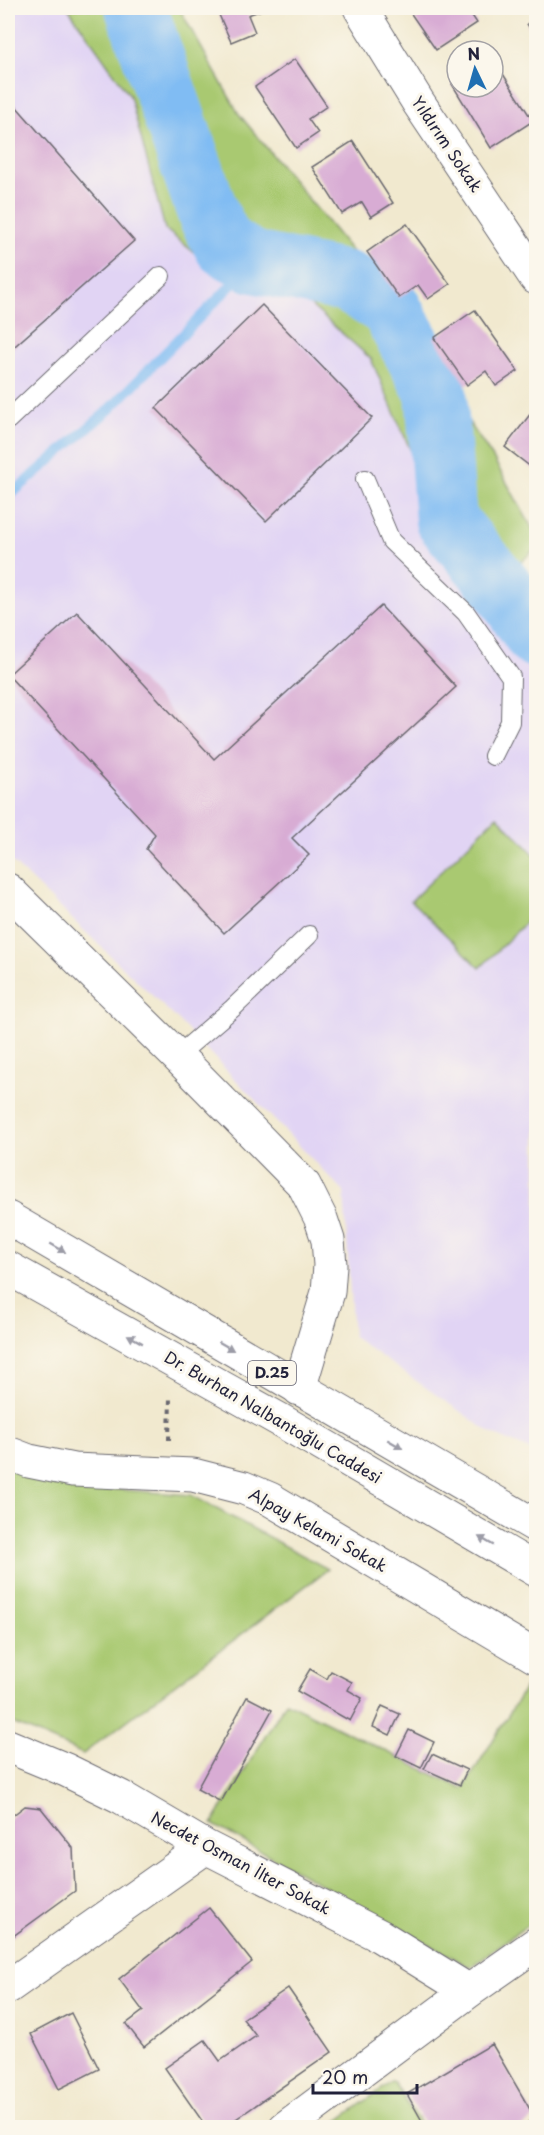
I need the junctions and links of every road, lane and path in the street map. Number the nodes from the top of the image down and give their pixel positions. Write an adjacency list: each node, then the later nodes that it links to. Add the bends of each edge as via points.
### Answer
1 (360, 8): 3 (street, Yıldırım Sokak, via 418,102)
2 (161, 276): 4 (lane)
3 (537, 278)
4 (8, 420)
5 (365, 479): 6 (lane, via 391,541 466,613 511,677 510,722)
6 (493, 756)
7 (8, 890): 9 (street)
8 (309, 935): 9 (lane)
9 (177, 1056): 13 (street, via 303,1185 321,1219 328,1240 328,1292)
10 (8, 1218): 13 (street, D.25, one-way to 13)
11 (10, 1276): 12 (street, Dr. Burhan Nalbantoğlu Caddesi / D.25, one-way to 11)
12 (183, 1366): 15 (path, via 169,1401); 17 (street, Dr. Burhan Nalbantoğlu Caddesi / D.25, one-way to 12)
13 (299, 1389): 16 (street, D.25, one-way to 16)
14 (8, 1453): 15 (street, Alpay Kelami Sokak, via 73,1470)
15 (170, 1474): 18 (street, Alpay Kelami Sokak, via 216,1480 270,1499)
16 (537, 1526)
17 (537, 1570)
18 (537, 1657)
19 (8, 1746): 20 (street, Necdet Osman İlter Sokak, via 121,1797)
20 (206, 1847): 22 (street); 23 (street, Necdet Osman İlter Sokak, via 380,1935)
21 (537, 1944): 23 (street)
22 (8, 1987)
23 (469, 1991): 24 (street)
24 (285, 2127)

